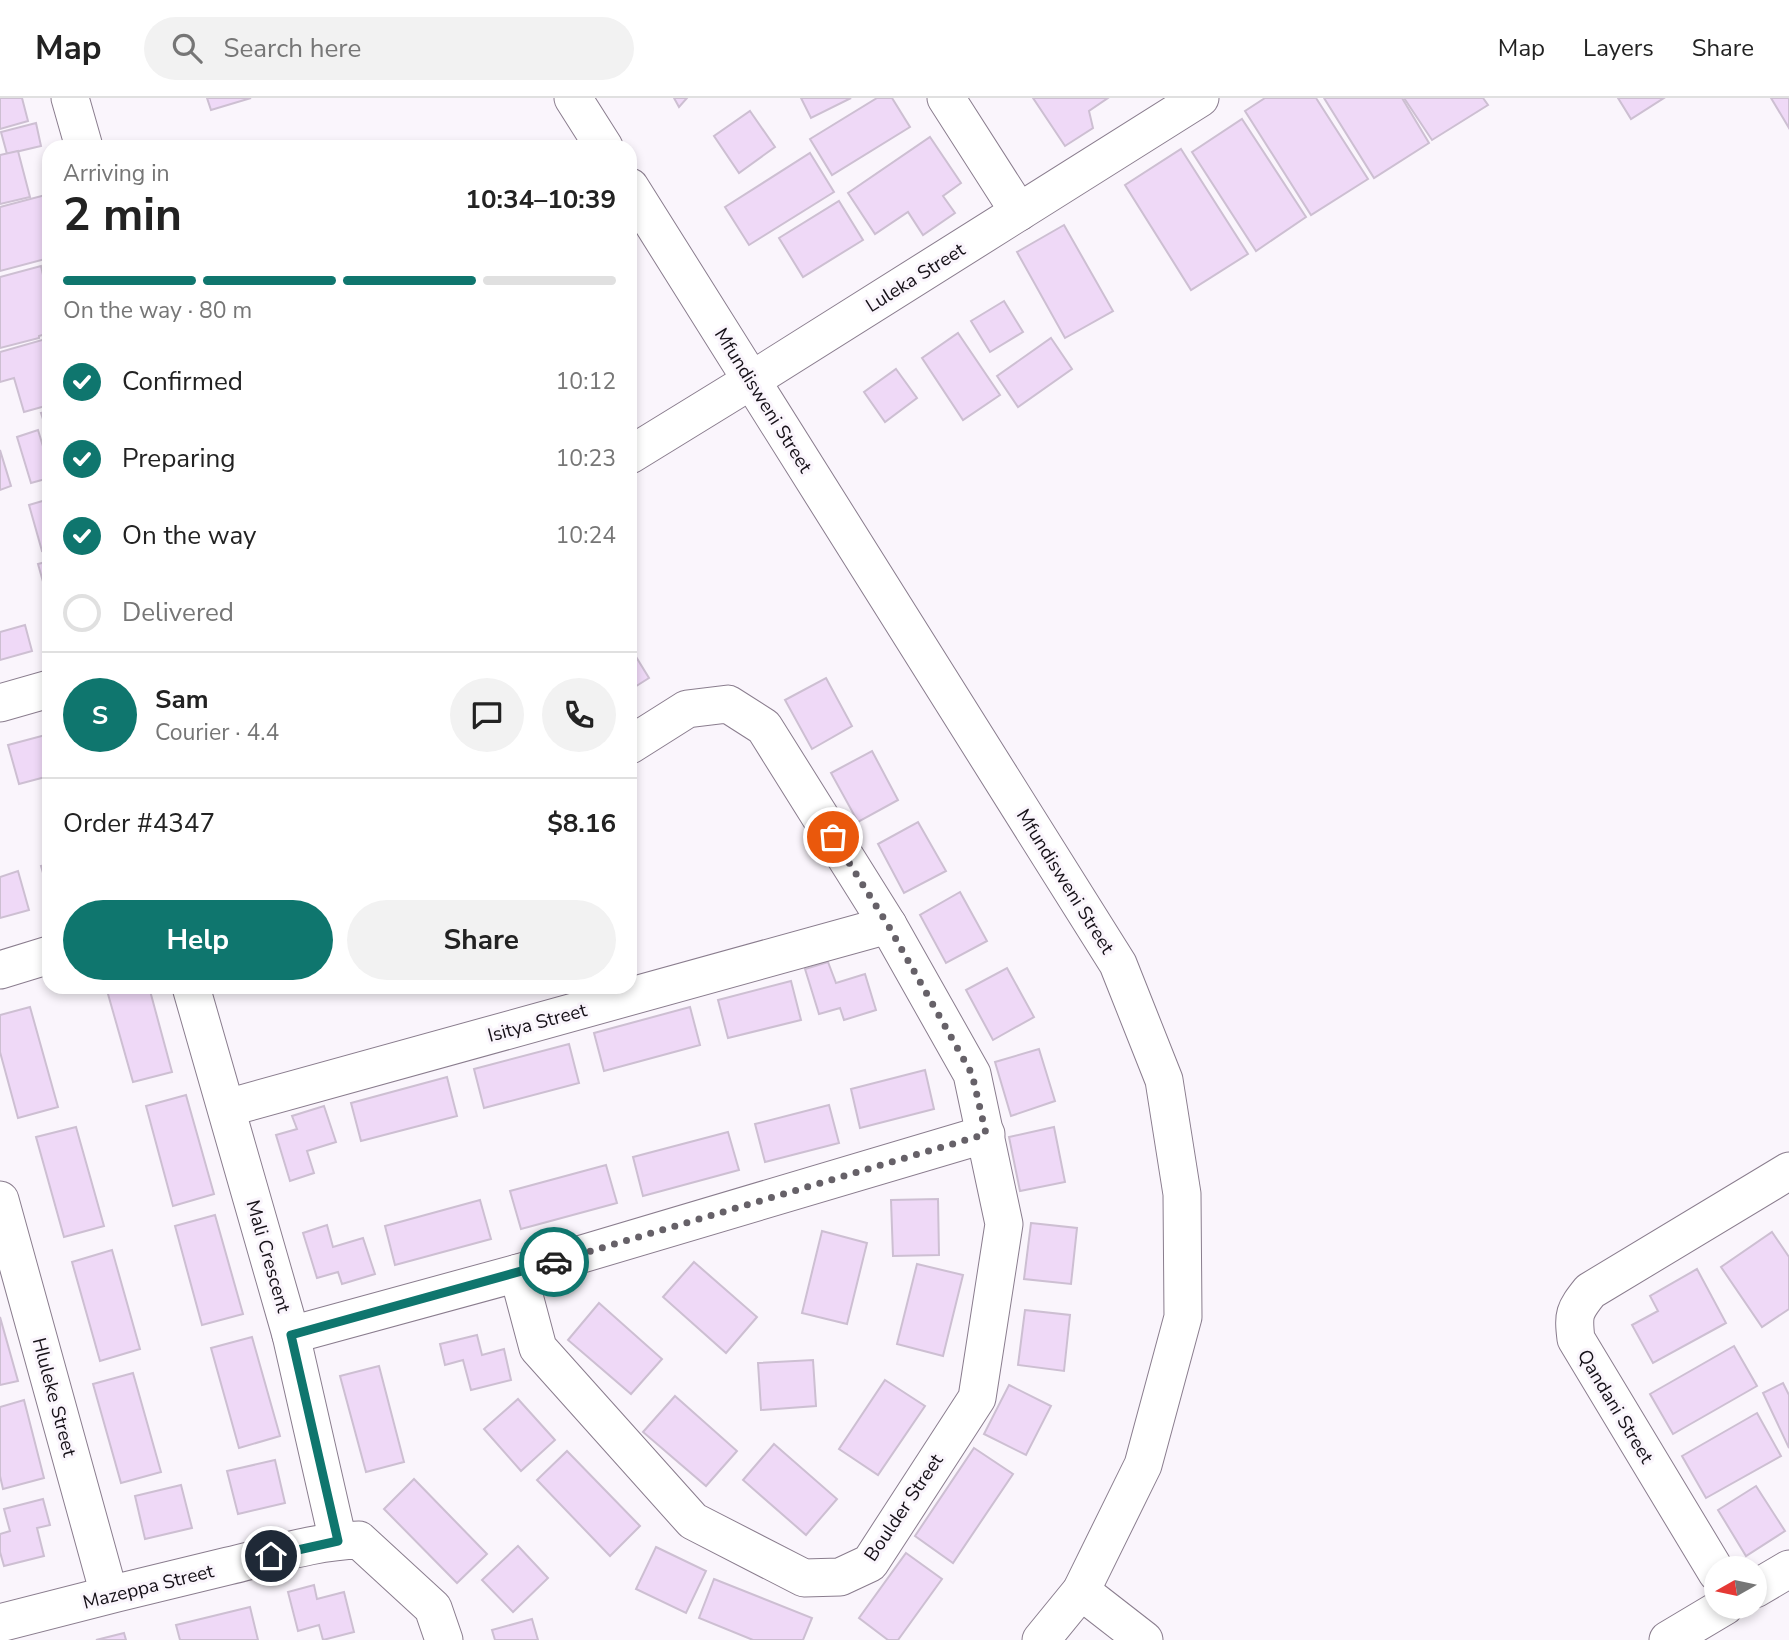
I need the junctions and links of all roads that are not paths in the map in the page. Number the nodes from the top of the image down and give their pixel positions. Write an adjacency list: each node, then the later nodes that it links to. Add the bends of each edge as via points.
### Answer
1 (70, 98): 5 (street)
2 (573, 98): 6 (street)
3 (946, 98): 8 (street)
4 (1200, 98): 8 (street, Luleka Street)
5 (82, 140)
6 (600, 140)
7 (637, 198): 9 (street, Mfundisweni Street)
8 (1019, 212): 9 (street, Luleka Street)
9 (752, 380): 10 (street, Luleka Street); 28 (street, Mfundisweni Street, via 1118,964 1164,1080 1182,1194 1183,1317 1143,1465)
10 (637, 451)
11 (42, 691): 12 (street)
12 (0, 703)
13 (637, 741): 14 (street, Boulder Street, via 687,709 728,704 764,727)
14 (888, 925): 18 (street, Isitya Street); 19 (street, Boulder Street, via 972,1074)
15 (42, 957): 16 (street)
16 (0, 970)
17 (193, 994): 18 (street, Mali Crescent)
18 (227, 1108): 23 (street, Mali Crescent)
19 (986, 1134): 22 (street); 22 (street, Boulder Street, via 1004,1224 976,1398 870,1563 840,1577 804,1578 693,1521 538,1348)
20 (1789, 1171): 25 (street, Qandani Street, via 1590,1291 1573,1318 1576,1339)
21 (0, 1200): 29 (street, Hluleke Street)
22 (518, 1273): 23 (street)
23 (291, 1335): 24 (street, Mali Crescent)
24 (338, 1541): 29 (street, Mazeppa Street); 32 (street, via 359,1540 433,1608)
25 (1707, 1556)
26 (1789, 1569): 27 (street)
27 (1768, 1581)
28 (1081, 1591): 33 (street, Mfundisweni Street); 34 (street)
29 (109, 1594): 31 (street, Mazeppa Street)
30 (1704, 1619): 35 (street)
31 (0, 1623)
32 (444, 1640)
33 (1041, 1640)
34 (1144, 1640)
35 (1668, 1640)

